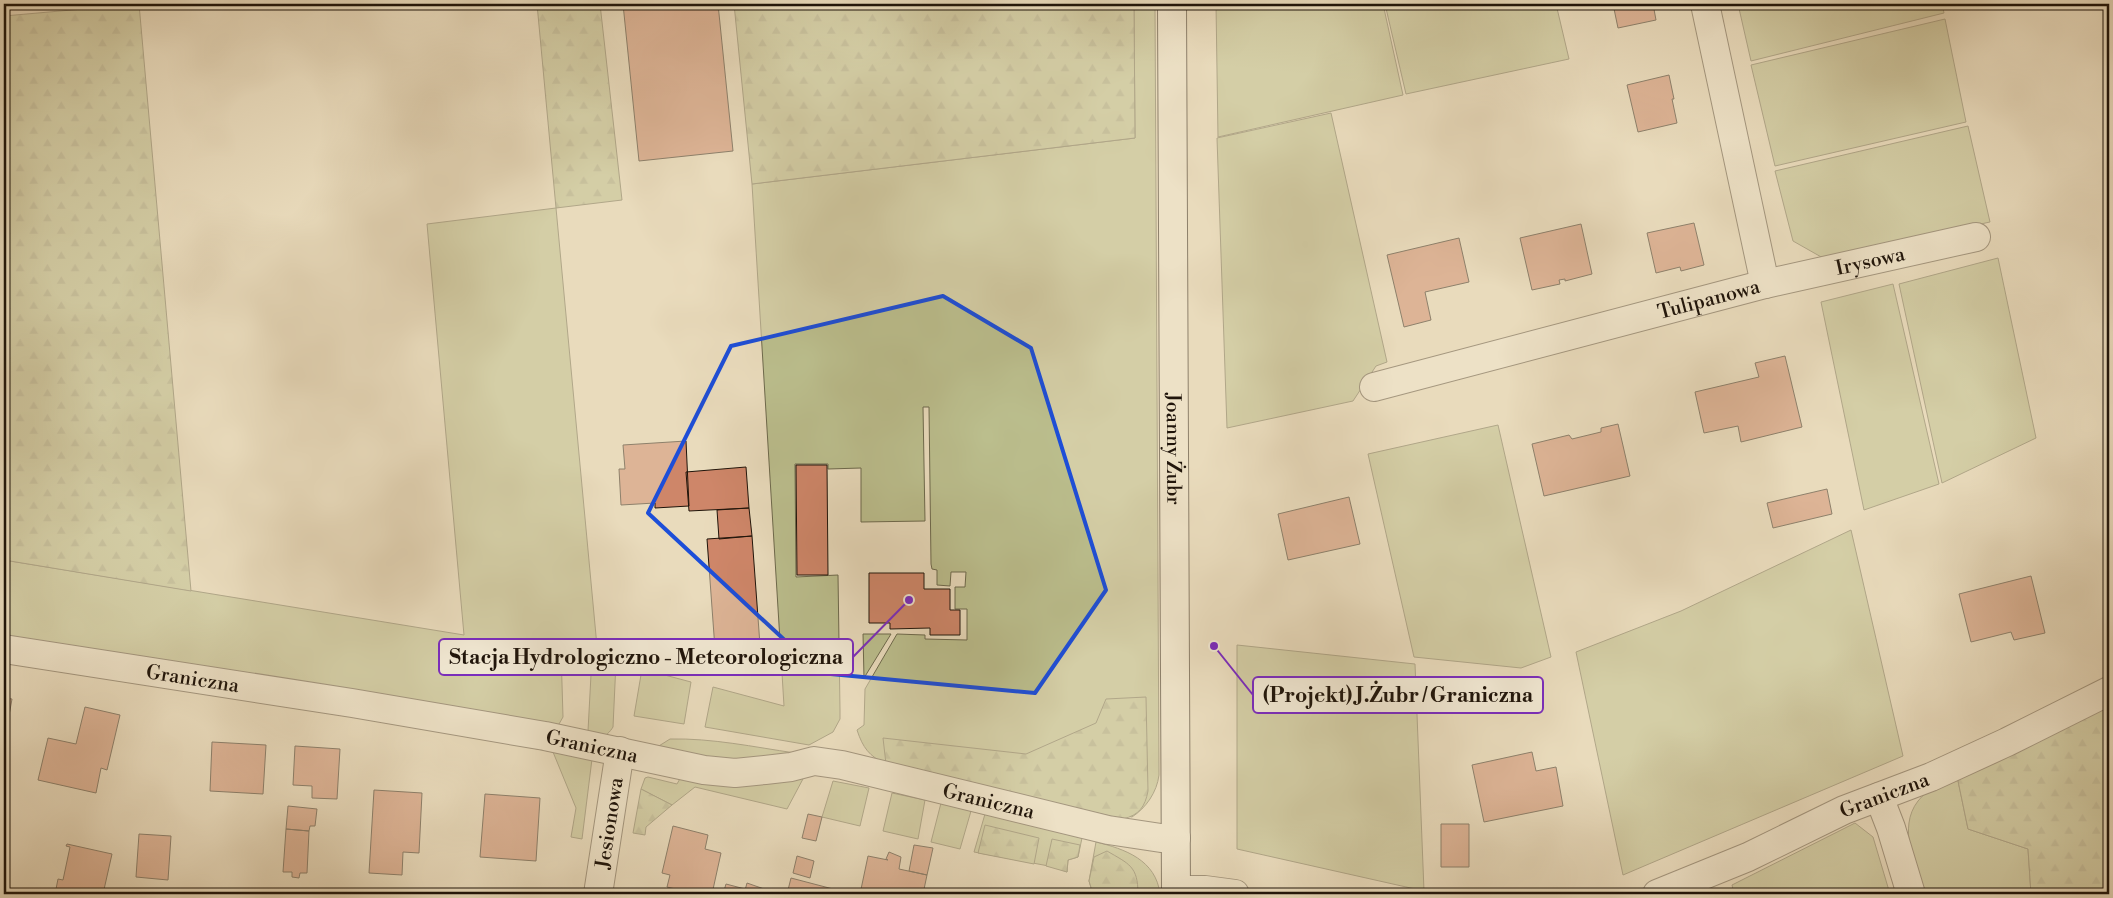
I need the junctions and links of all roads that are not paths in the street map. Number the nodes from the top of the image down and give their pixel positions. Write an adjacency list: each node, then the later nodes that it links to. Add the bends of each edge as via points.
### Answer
1 (1172, 4): 10 (street, Joanny Żubr)
2 (1705, 4): 4 (street, Tulipanowa)
3 (1976, 237): 4 (street, Irysowa)
4 (1765, 284): 5 (street, Tulipanowa)
5 (1374, 387)
6 (4, 649): 8 (street, Graniczna, via 343,701)
7 (2109, 692): 9 (street, Graniczna, via 1973,758)
8 (620, 751): 10 (street, Graniczna, via 704,770 735,773 814,761 1108,830); 12 (street, Jesionowa)
9 (1879, 797): 14 (street, Graniczna, via 1844,810 1748,857); 15 (street)
10 (1176, 838): 11 (street, Joanny Żubr)
11 (1176, 892): 13 (street, via 1205,890)
12 (598, 894)
13 (1235, 894)
14 (1657, 894)
15 (1911, 894)

